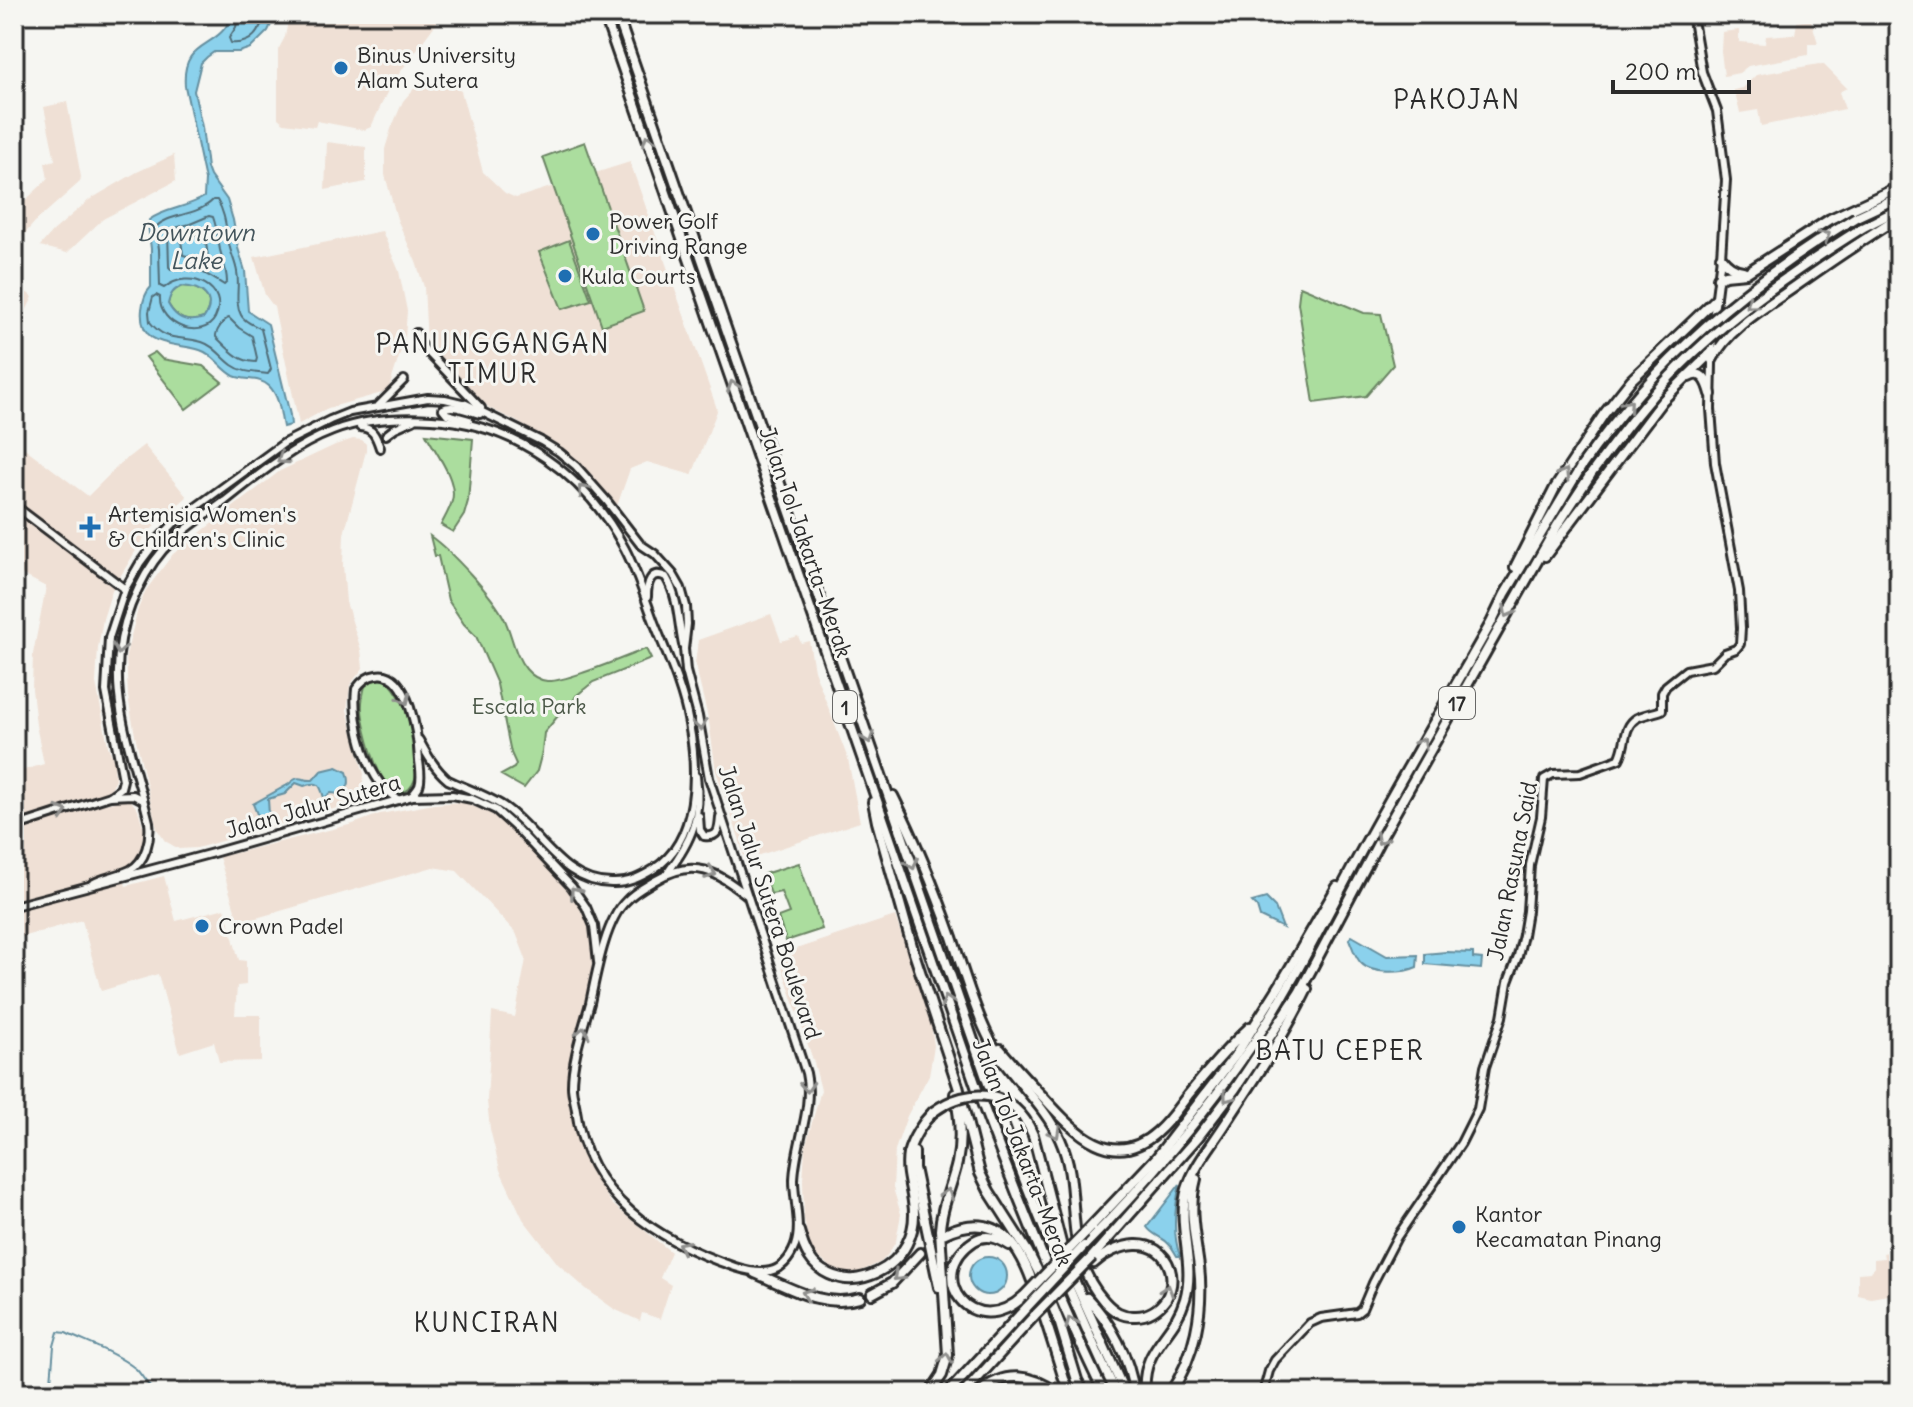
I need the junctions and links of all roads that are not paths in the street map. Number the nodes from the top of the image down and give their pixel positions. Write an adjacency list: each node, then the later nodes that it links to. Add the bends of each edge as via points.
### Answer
1 (604, 14): 37 (highway, Jalan Tol Jakarta–Merak / 1, one-way to 1)
2 (617, 14): 36 (highway, Jalan Tol Jakarta–Merak / 1, one-way to 36)
3 (1692, 14): 8 (main road, Jalan Rasuna Said, via 1726,171)
4 (1899, 187): 9 (highway, via 1830,219)
5 (1899, 197): 31 (highway, 17, one-way to 5, bridge, via 1581,467 1655,376 1713,319 1785,262)
6 (1899, 209): 29 (highway, 17, one-way to 29, bridge, via 1754,301 1662,386 1591,474)
7 (1899, 217): 16 (highway, via 1762,309)
8 (1721, 257): 9 (highway, via 1733,269); 10 (main road, Jalan Rasuna Said)
9 (1752, 270): 10 (highway)
10 (1718, 278): 11 (main road, Jalan Rasuna Said)
11 (1715, 300): 12 (highway); 13 (main road, Jalan Rasuna Said)
12 (1696, 317): 13 (highway, via 1706,313); 31 (highway, one-way to 12, via 1520,554 1580,448 1631,380)
13 (1713, 320): 15 (main road, Jalan Rasuna Said)
14 (416, 333): 22 (main road, via 419,343)
15 (1713, 337): 16 (highway); 17 (main road, Jalan Rasuna Said)
16 (1727, 340): 17 (highway)
17 (1713, 356): 19 (highway); 20 (main road, Jalan Rasuna Said)
18 (404, 380): 21 (main road)
19 (1683, 380): 20 (highway, via 1700,375); 29 (highway)
20 (1711, 394): 80 (main road, Jalan Rasuna Said, via 1715,463 1739,591 1740,644 1715,664 1686,670 1670,681 1662,690 1662,710 1629,726 1619,759 1544,779 1523,935 1477,1113 1397,1237 1362,1309 1310,1323 1275,1360)
21 (378, 406): 22 (main road, Jalan Jalur Sutera Boulevard, via 445,399); 30 (main road, Jalan Jalur Sutera Boulevard, via 350,412 284,443 174,523)
22 (492, 417): 25 (main road, via 443,409); 33 (main road, Jalan Jalur Sutera Boulevard, via 576,466 640,544 673,574 686,606)
23 (416, 418): 24 (main road, Jalan Jalur Sutera Boulevard); 25 (main road, Jalan Jalur Sutera Boulevard); 26 (main road)
24 (352, 426): 27 (main road, via 375,433); 41 (main road, Jalan Jalur Sutera Boulevard, one-way to 41, via 288,454 181,534 149,568 127,615 117,664 121,717)
25 (487, 428): 32 (main road, Jalan Jalur Sutera Boulevard, one-way to 25, via 619,538 580,487 552,461)
26 (386, 435)
27 (380, 448)
28 (14, 505): 30 (main road)
29 (1523, 586): 50 (highway, 17, one-way to 50)
30 (125, 589): 39 (main road, Jalan Jalur Sutera Boulevard, via 106,665 107,700 123,780)
31 (1505, 594): 45 (highway, 17, one-way to 31)
32 (647, 603): 33 (main road, via 650,578 661,574 675,594); 35 (main road, Jalan Jalur Sutera Boulevard, via 686,709)
33 (684, 649): 43 (main road, Jalan Jalur Sutera Boulevard, one-way to 43)
34 (419, 740): 35 (main road, Jalan Jalur Sutera Boulevard, via 448,780 504,806 568,868 603,883 643,876 671,854 687,820); 40 (main road, via 420,784); 42 (main road, one-way to 34, via 382,787 366,757 358,729 359,685 381,674 399,685)
35 (694, 759): 38 (main road)
36 (877, 763): 53 (highway, via 940,903); 75 (highway, Jalan Tol Jakarta–Merak / 1, one-way to 75, via 1027,1188)
37 (869, 776): 54 (highway, via 877,822); 74 (highway, Jalan Tol Jakarta–Merak / 1, one-way to 37, via 1016,1193)
38 (699, 795): 43 (main road, via 704,836 719,830); 46 (main road, via 691,837)
39 (110, 796): 41 (main road); 44 (main road, one-way to 39)
40 (412, 796): 42 (main road, Jalan Jalur Sutera); 51 (main road, Jalan Jalur Sutera, one-way to 40, via 594,926 581,899 510,823 466,797)
41 (143, 800): 47 (main road, Jalan Jalur Sutera, via 150,826 144,855 130,870)
42 (399, 800): 47 (main road, Jalan Jalur Sutera)
43 (717, 802): 48 (main road, Jalan Jalur Sutera Boulevard)
44 (14, 827)
45 (1356, 860): 52 (highway); 68 (highway, 17, bridge, via 1281,999 1226,1081 1167,1158)
46 (668, 872): 48 (main road, one-way to 48, via 706,870); 51 (main road, Jalan Jalur Sutera, via 621,906)
47 (92, 884): 49 (main road, Jalan Jalur Sutera)
48 (748, 896): 57 (main road, Jalan Jalur Sutera Boulevard, one-way to 57, via 808,1082 795,1161)
49 (14, 906)
50 (1330, 937): 56 (highway, via 1295,1014); 60 (highway, 17, one-way to 60, via 1235,1089)
51 (598, 965): 62 (main road, Jalan Jalur Sutera, one-way to 51, via 660,1234 635,1217 594,1167 582,1141 572,1085)
52 (1256, 1021): 53 (highway, via 1158,1132 1116,1149 1096,1144 1071,1127); 61 (highway, bridge, via 1166,1146 1024,1296 1006,1310 979,1312 957,1295 953,1285 958,1257 975,1240 987,1237 1006,1243)
53 (981, 1022): 60 (highway, one-way to 60, via 1061,1142 1077,1246 1098,1293 1116,1312 1139,1316 1158,1308 1169,1292 1168,1265 1151,1248 1122,1246)
54 (944, 1042): 66 (highway, one-way to 54, via 940,1225 961,1134); 73 (highway, via 980,1173 1044,1285)
55 (916, 1135): 57 (highway, via 907,1162 912,1230 893,1262 862,1278 837,1278 811,1260); 63 (highway, bridge, via 933,1112 958,1098 992,1097 1017,1110 1033,1135 1065,1258); 66 (highway, via 914,1168)
56 (1202, 1159): 78 (highway, via 1183,1210 1186,1295 1148,1362); 79 (highway, via 1191,1208 1200,1278 1198,1321 1191,1351)
57 (799, 1231): 62 (main road, via 784,1263)
58 (945, 1233): 61 (highway, via 973,1226 995,1230 1017,1248)
59 (920, 1253): 64 (highway, one-way to 64, via 892,1283)
60 (1093, 1260): 69 (highway, 17, bridge)
61 (1027, 1268): 72 (highway)
62 (755, 1273): 65 (highway, one-way to 62, via 822,1300)
63 (1080, 1292): 76 (highway); 77 (highway, via 1108,1325)
64 (872, 1294)
65 (860, 1298)
66 (947, 1327): 67 (highway, one-way to 66, via 946,1365)
67 (930, 1393)
68 (948, 1393)
69 (964, 1393)
70 (979, 1393): 71 (highway, via 997,1380 1020,1376)
71 (1057, 1393)
72 (1071, 1393)
73 (1084, 1393)
74 (1104, 1393)
75 (1116, 1393)
76 (1125, 1393)
77 (1134, 1393)
78 (1145, 1393)
79 (1170, 1393)
80 (1263, 1393)

